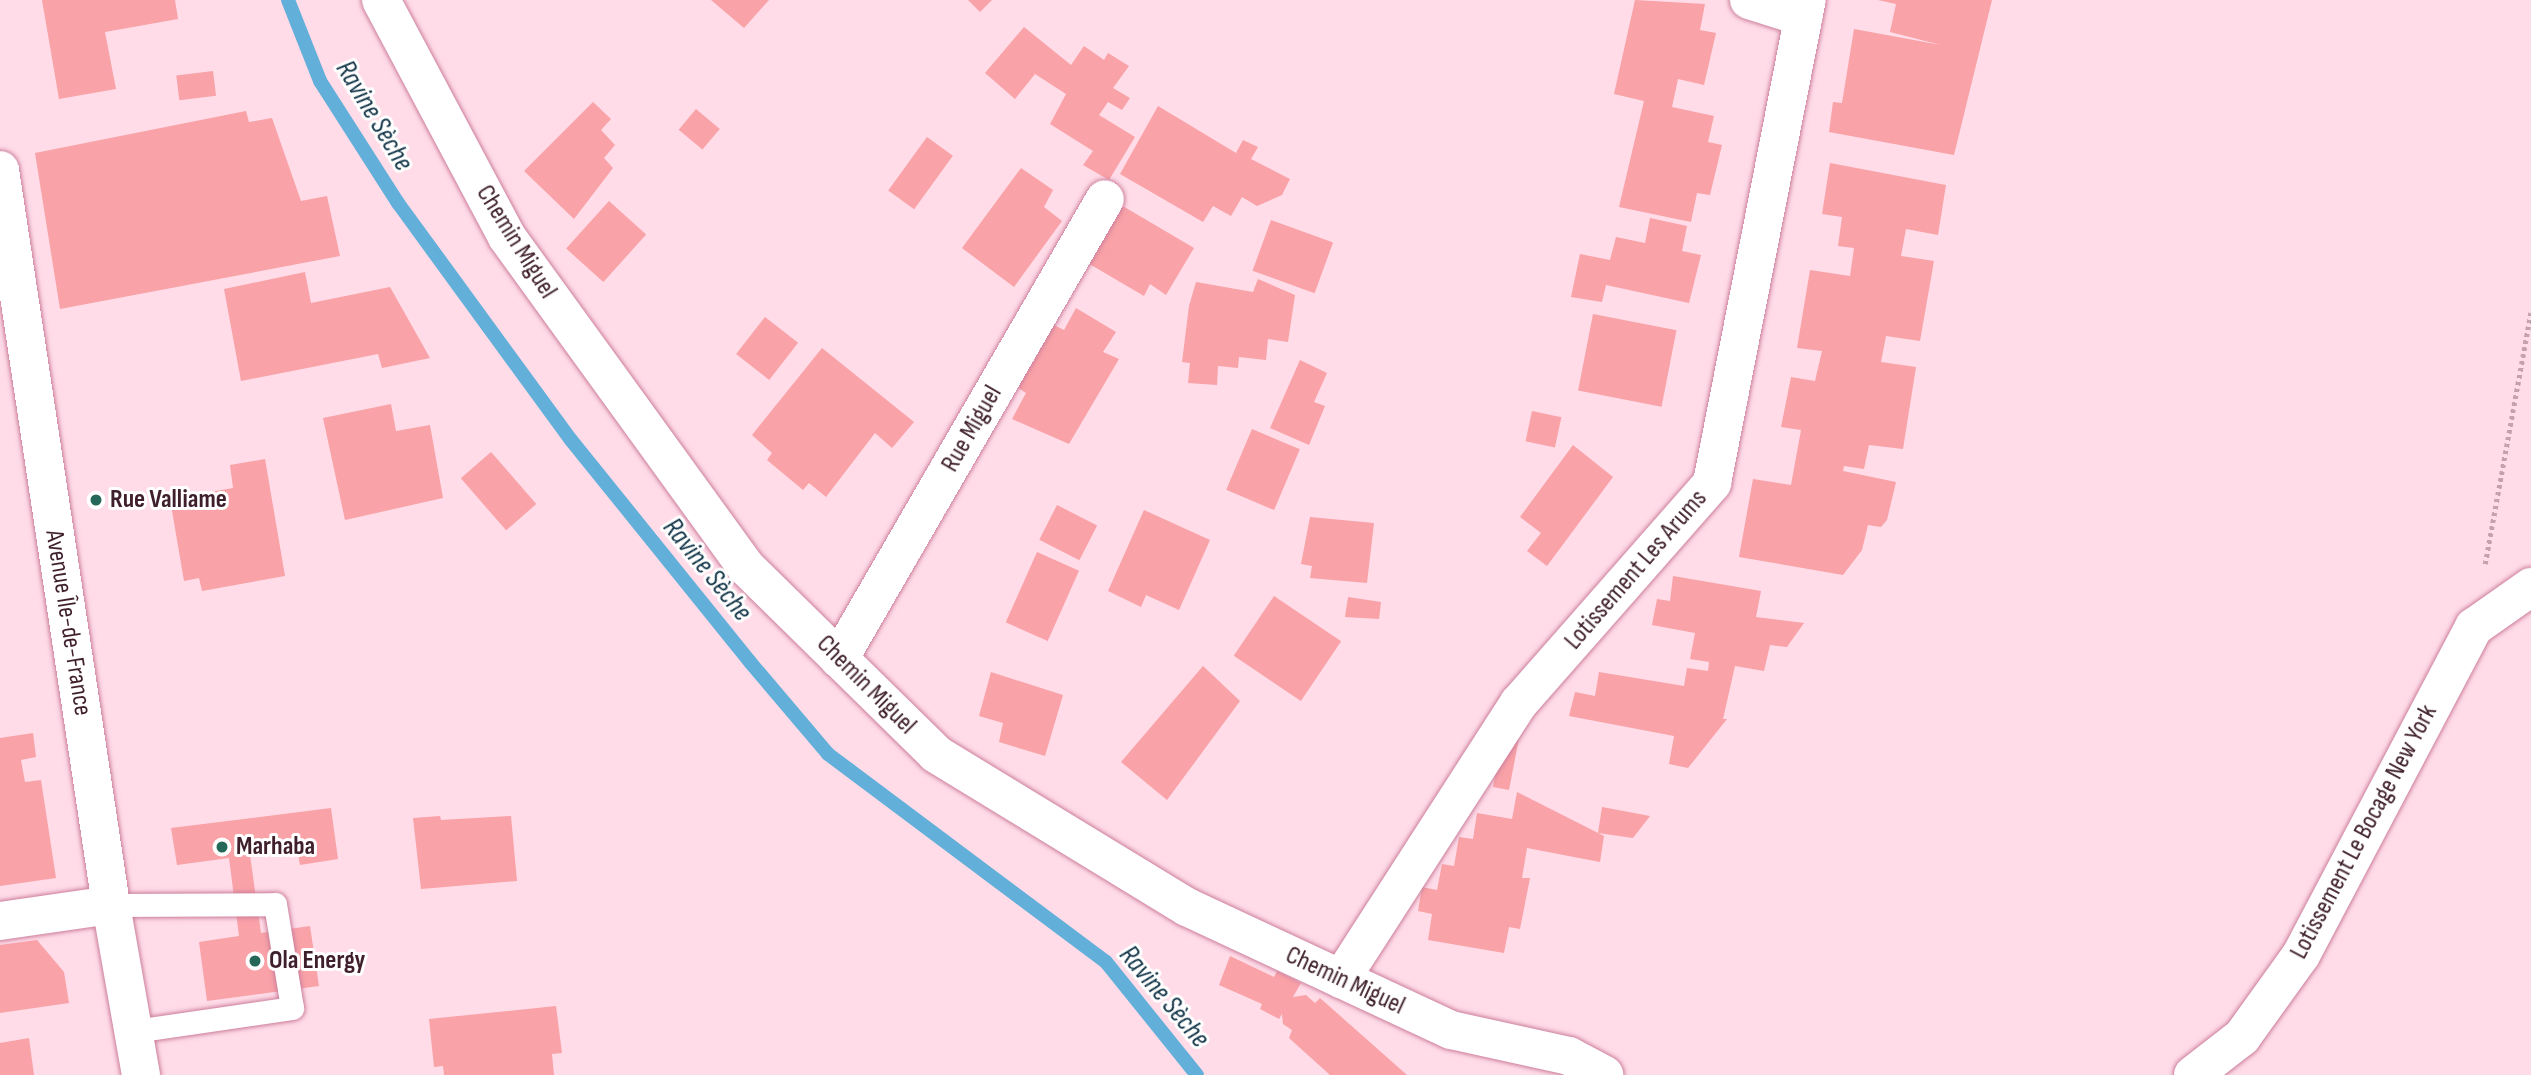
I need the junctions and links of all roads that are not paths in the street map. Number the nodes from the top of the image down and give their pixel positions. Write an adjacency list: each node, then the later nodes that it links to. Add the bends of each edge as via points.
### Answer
1 (381, 0): 7 (street, Chemin Miguel, via 507,237 744,565)
2 (1749, 0): 3 (street, Lotissement Les Arums)
3 (1805, 9): 10 (street, Lotissement Les Arums, via 1712,483 1519,703)
4 (0, 170): 8 (street, Avenue Île-de-France)
5 (1105, 199): 7 (street, Rue Miguel)
6 (2531, 587): 14 (street, Lotissement Le Bocage New York, via 2474,627 2301,955 2242,1037)
7 (839, 659): 10 (street, Chemin Miguel, via 936,754 1187,907)
8 (111, 905): 9 (street); 11 (street, Avenue Île-de-France); 11 (lane, via 275,904 292,1007)
9 (0, 921)
10 (1341, 979): 13 (street, Chemin Miguel, via 1451,1030 1569,1056)
11 (135, 1031): 12 (street, Avenue Île-de-France)
12 (141, 1075)
13 (1604, 1075)
14 (2193, 1075)

